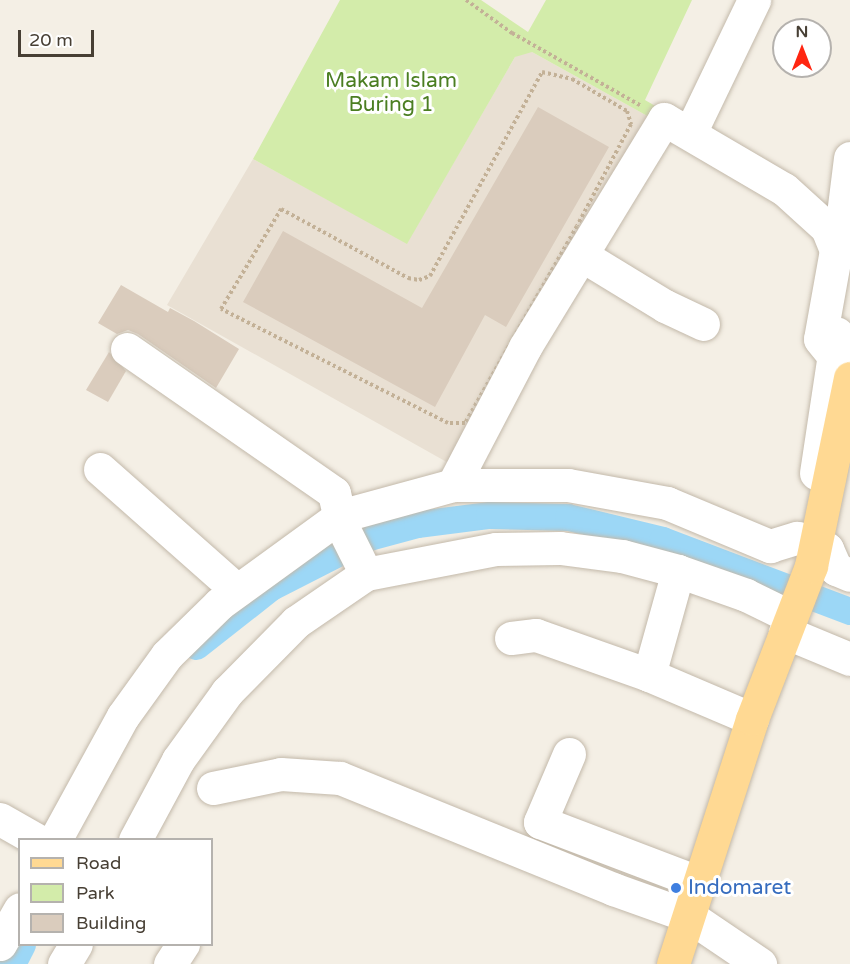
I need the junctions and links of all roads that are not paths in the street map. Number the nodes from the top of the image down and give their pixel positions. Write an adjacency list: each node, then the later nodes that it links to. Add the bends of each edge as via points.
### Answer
1 (754, 0): 2 (street)
2 (677, 126): 6 (street); 9 (street, via 784,189 826,228 836,250 820,339)
3 (850, 158): 4 (street, via 843,214)
4 (850, 241)
5 (850, 251): 9 (street)
6 (583, 256): 7 (street, via 665,306); 12 (street, via 525,347)
7 (704, 324)
8 (127, 349): 13 (street, via 303,468 334,493)
9 (842, 367): 14 (main road)
10 (100, 470): 18 (street)
11 (850, 474): 14 (main road)
12 (453, 485): 13 (street); 14 (street, via 536,483 606,490 667,503 770,546 797,538)
13 (341, 520): 15 (street); 18 (street)
14 (814, 553): 17 (street); 19 (main road)
15 (364, 569): 16 (street, via 496,549 560,548 622,556); 29 (street, via 296,622 227,692 178,760)
16 (678, 571): 19 (street, via 746,596); 22 (street)
17 (850, 575)
18 (237, 590): 28 (street, via 166,655 123,716)
19 (790, 619): 21 (street); 23 (main road)
20 (511, 638): 22 (street, via 536,635)
21 (850, 659)
22 (649, 675): 23 (street)
23 (752, 718): 30 (main road)
24 (569, 754): 30 (street, via 540,822)
25 (213, 788): 32 (street, via 281,774 340,778 613,889)
26 (0, 819): 27 (street)
27 (33, 838)
28 (56, 838)
29 (136, 838)
30 (700, 883): 32 (main road)
31 (18, 912): 33 (street)
32 (689, 915): 38 (main road); 39 (street)
33 (0, 944)
34 (75, 946): 36 (street)
35 (182, 946): 37 (street)
36 (64, 964)
37 (170, 964)
38 (674, 964)
39 (760, 964)

